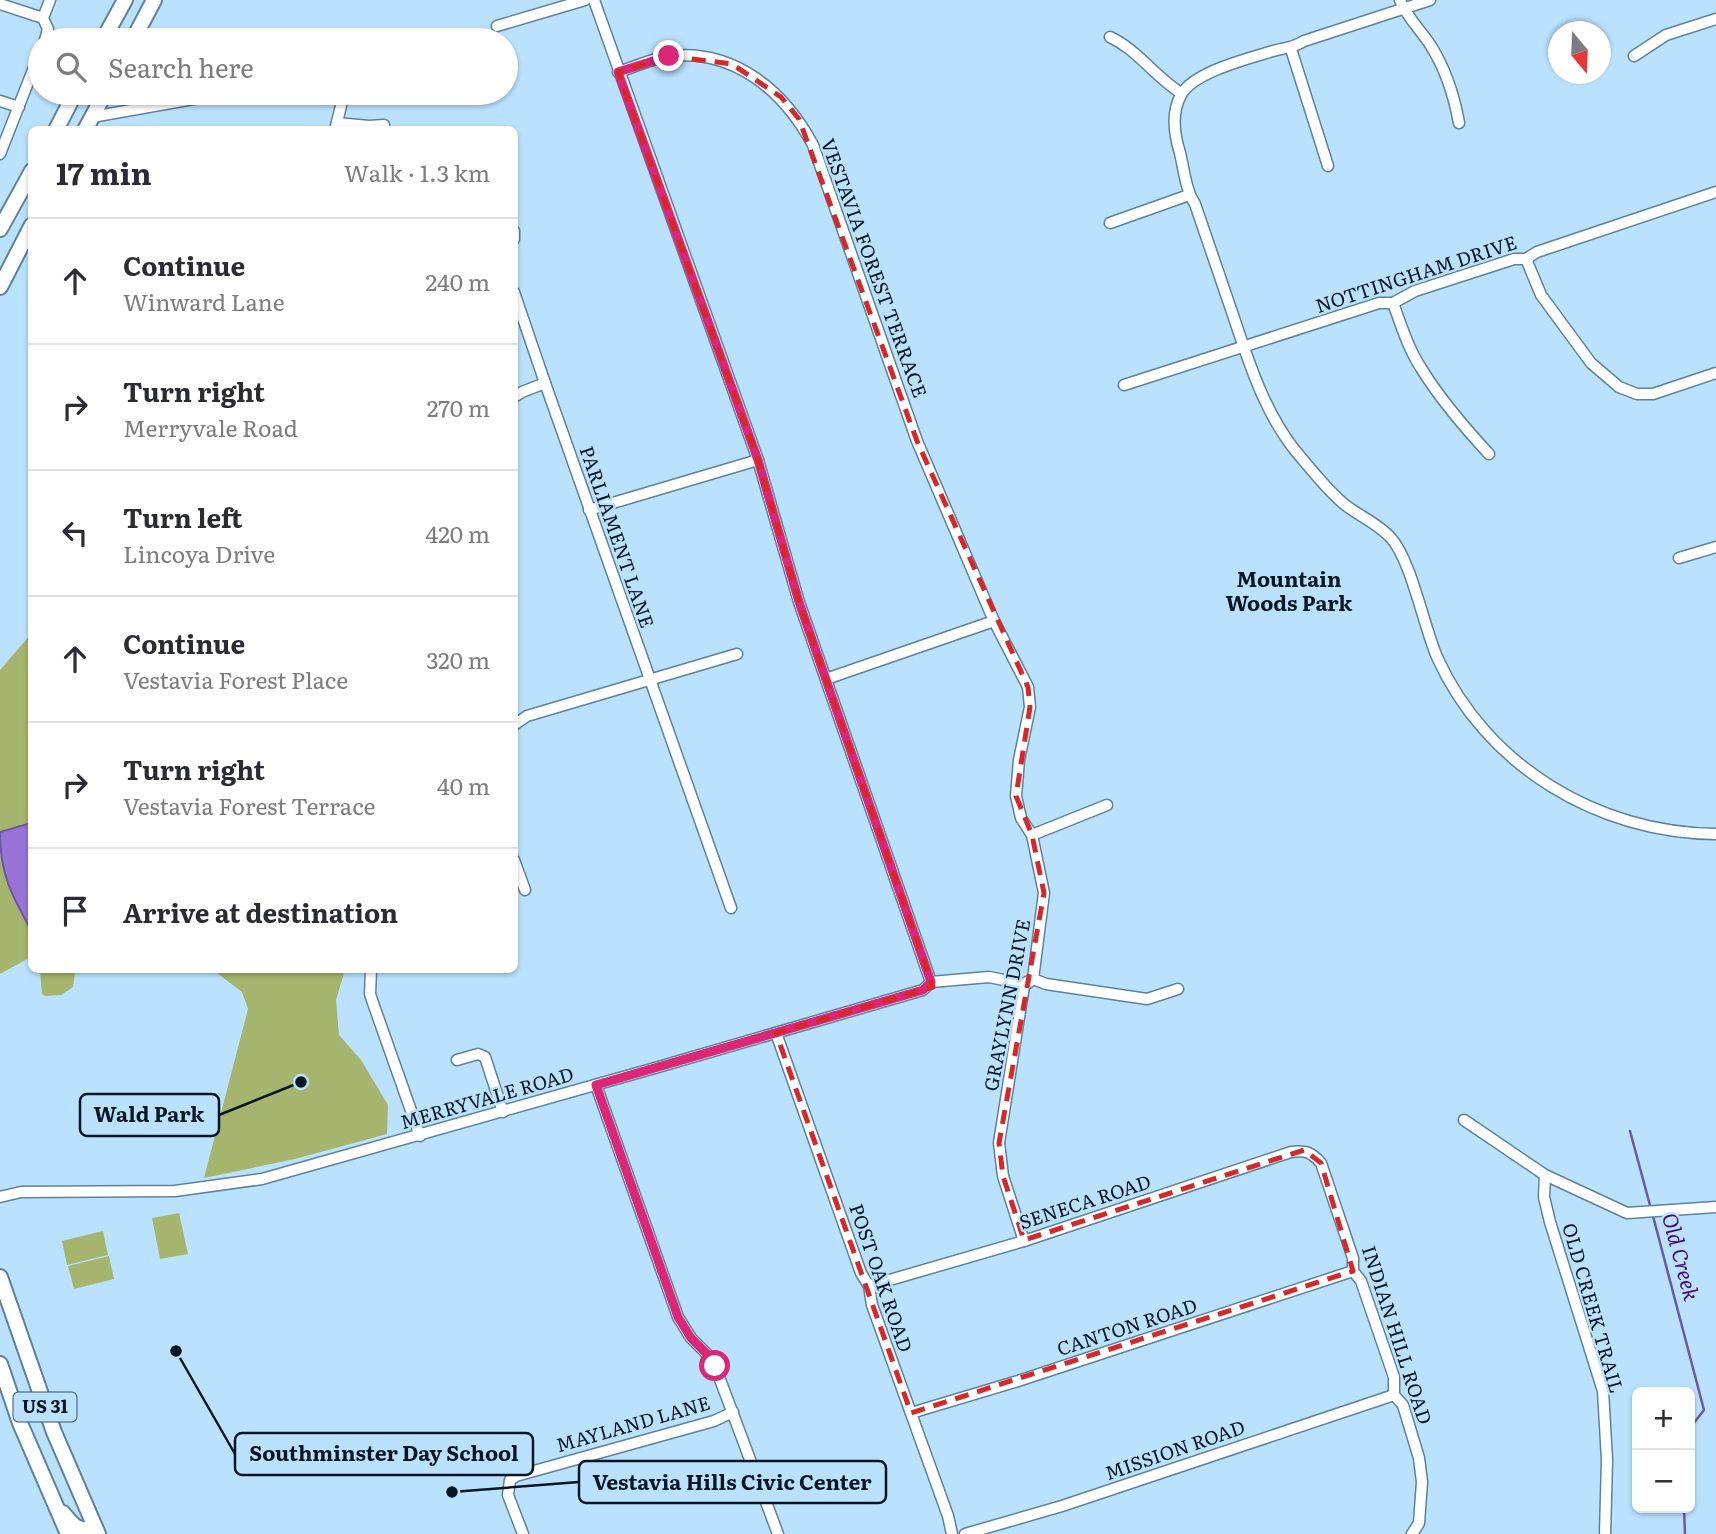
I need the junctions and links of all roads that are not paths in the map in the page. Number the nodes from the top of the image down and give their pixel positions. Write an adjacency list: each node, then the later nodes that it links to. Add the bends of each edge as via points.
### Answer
1 (50, 0): 9 (street)
2 (125, 0): 13 (main road)
3 (153, 0): 14 (main road)
4 (585, 0): 11 (street)
5 (594, 0): 18 (street)
6 (1430, 0): 8 (street)
7 (0, 4): 9 (street)
8 (1402, 4): 16 (street); 28 (street, via 1443,67)
9 (43, 18): 12 (street)
10 (1716, 19): 17 (street, via 1666,35)
11 (497, 26)
12 (48, 28)
13 (110, 28)
14 (138, 28)
15 (1110, 37): 20 (street, via 1125,44)
16 (1291, 49): 20 (street, via 1277,49 1224,67); 33 (street)
17 (1634, 56)
18 (618, 72): 50 (street); 51 (street, VESTAVIA FOREST TERRACE, via 669,56 702,56 751,73 799,119 813,145 917,441)
19 (28, 83): 25 (street)
20 (1181, 93): 36 (street, via 1174,132)
21 (0, 101): 25 (street)
22 (99, 105): 27 (main road)
23 (172, 105): 27 (street)
24 (341, 105): 31 (street)
25 (19, 107): 32 (street)
26 (68, 107): 27 (main road); 30 (main road)
27 (89, 123)
28 (1459, 123)
29 (384, 125): 31 (street)
30 (58, 126)
31 (336, 126)
32 (0, 154)
33 (1328, 166)
34 (28, 177): 38 (main road)
35 (1716, 192): 40 (street, NOTTINGHAM DRIVE)
36 (1189, 195): 37 (street); 44 (street)
37 (1110, 223)
38 (0, 229)
39 (28, 233): 41 (main road)
40 (1526, 259): 42 (street, NOTTINGHAM DRIVE, via 1514,258 1415,291); 45 (street, via 1548,305 1591,363 1619,387 1653,394)
41 (0, 287)
42 (1393, 303): 44 (street, NOTTINGHAM DRIVE, via 1379,303); 49 (street, via 1420,368)
43 (518, 304): 46 (street, PARLIAMENT LANE)
44 (1243, 346): 47 (street, NOTTINGHAM DRIVE); 61 (street, via 1267,405 1293,448 1343,502 1392,538 1437,657 1489,738 1546,783 1613,818 1673,832)
45 (1716, 373)
46 (545, 383): 48 (street); 52 (street, PARLIAMENT LANE)
47 (1124, 385)
48 (518, 394)
49 (1489, 454)
50 (758, 460): 52 (street); 57 (street)
51 (944, 503): 55 (street, GRAYLYNN DRIVE)
52 (589, 510): 58 (street, PARLIAMENT LANE)
53 (1716, 547): 54 (street)
54 (1679, 558)
55 (994, 621): 57 (street); 62 (street, GRAYLYNN DRIVE, via 1028,687 1030,707 1016,796 1021,818)
56 (737, 654): 58 (street)
57 (826, 679): 68 (street)
58 (649, 680): 59 (street); 65 (street, PARLIAMENT LANE)
59 (518, 722)
60 (1107, 805): 62 (street)
61 (1716, 834)
62 (1032, 835): 67 (street, GRAYLYNN DRIVE, via 1044,893)
63 (518, 871): 64 (street)
64 (525, 890)
65 (731, 908)
66 (371, 973): 75 (street, via 370,994)
67 (1033, 979): 68 (street, MERRYVALE ROAD, via 1023,984 989,976); 69 (street, MERRYVALE ROAD, via 1147,999); 80 (street, GRAYLYNN DRIVE, via 1024,986 999,1143 1003,1176)
68 (931, 982): 70 (street, MERRYVALE ROAD, via 923,990)
69 (1178, 989)
70 (776, 1034): 72 (street, MERRYVALE ROAD); 83 (street, POST OAK ROAD)
71 (457, 1060): 73 (street, via 478,1054 485,1057)
72 (596, 1085): 73 (street, MERRYVALE ROAD); 86 (street, via 678,1317 710,1357)
73 (503, 1112): 75 (street, MERRYVALE ROAD)
74 (1464, 1120): 77 (street)
75 (420, 1136): 78 (street, MERRYVALE ROAD, via 262,1179 191,1190 21,1192)
76 (1312, 1153): 80 (street, SENECA ROAD, via 1292,1152); 81 (street, INDIAN HILL ROAD, via 1321,1163 1353,1258)
77 (1545, 1175): 79 (street, via 1627,1213); 96 (street, OLD CREEK TRAIL, via 1550,1222 1603,1391)
78 (0, 1197)
79 (1716, 1207)
80 (1024, 1241): 83 (street, SENECA ROAD)
81 (1353, 1271): 85 (street, INDIAN HILL ROAD, via 1361,1281 1394,1377); 87 (street, CANTON ROAD)
82 (1, 1285): 89 (main road, US 31, via 54,1433)
83 (869, 1286): 87 (street, POST OAK ROAD)
84 (0, 1364): 88 (main road, US 31)
85 (1394, 1395): 94 (street, MISSION ROAD); 95 (street, INDIAN HILL ROAD, via 1403,1405 1419,1458 1419,1523)
86 (733, 1412): 91 (street, MAYLAND LANE, via 516,1476 510,1480 508,1495); 92 (street)
87 (911, 1413): 93 (street, POST OAK ROAD)
88 (55, 1504): 89 (main road, via 75,1527); 90 (main road, US 31)
89 (97, 1531)
90 (68, 1534)
91 (523, 1534)
92 (778, 1534)
93 (952, 1534)
94 (965, 1534)
95 (1412, 1534)
96 (1605, 1534)

